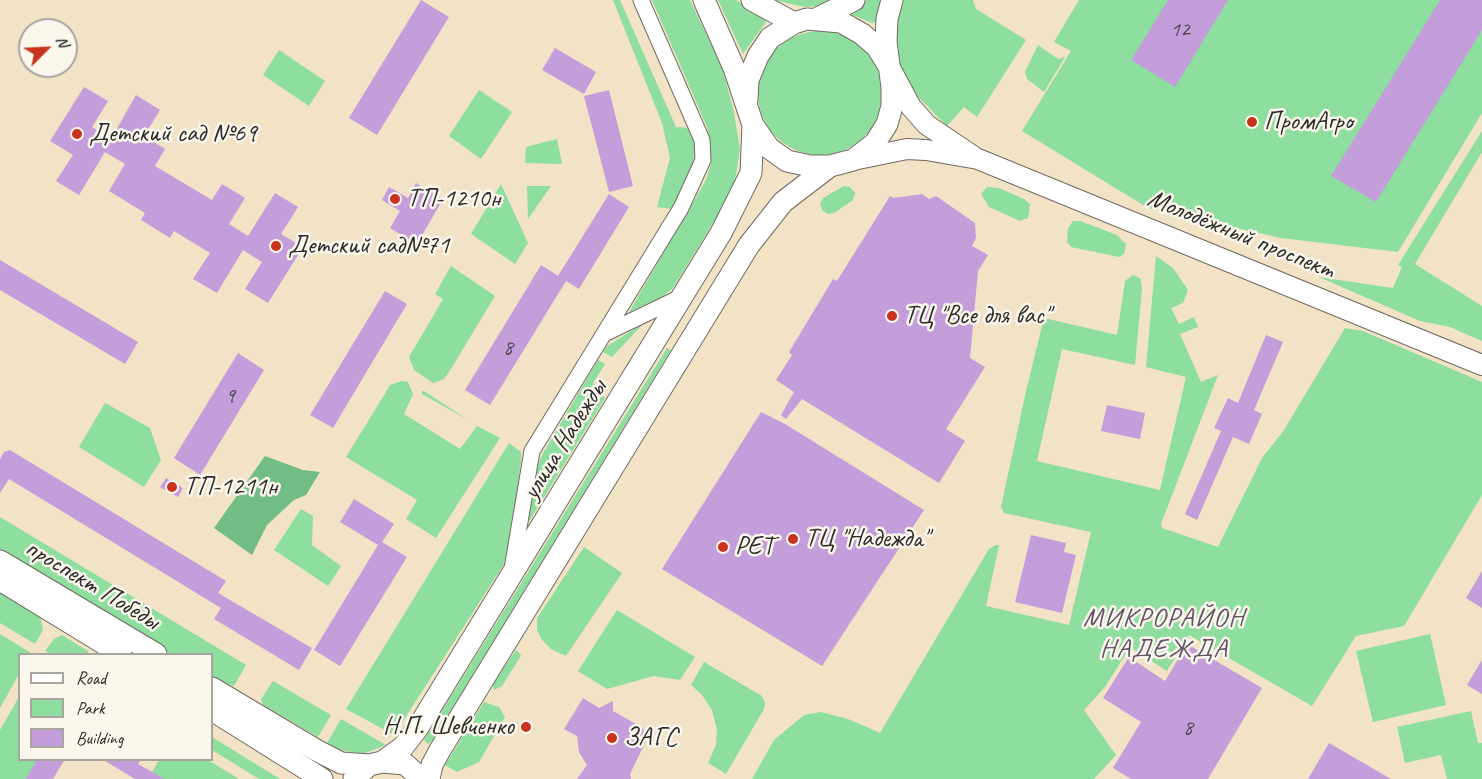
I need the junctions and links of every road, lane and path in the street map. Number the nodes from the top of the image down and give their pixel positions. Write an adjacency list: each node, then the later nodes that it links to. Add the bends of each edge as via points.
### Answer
1 (641, 0): 15 (street, via 702,140 703,160 681,208)
2 (704, 0): 9 (main road, Молодёжный проспект)
3 (752, 0): 7 (main road)
4 (854, 0): 6 (main road)
5 (892, 0): 8 (main road, via 887,19)
6 (818, 18): 7 (main road, Молодёжный проспект); 8 (main road, Молодёжный проспект, via 841,22 862,34 877,47)
7 (794, 22): 9 (main road, Молодёжный проспект, via 770,38 758,56 748,80)
8 (889, 68): 11 (street, Молодёжный проспект, via 911,107 927,125); 12 (main road, Молодёжный проспект, via 892,106 887,124 875,143)
9 (747, 104): 10 (main road, Молодёжный проспект)
10 (753, 125): 13 (main road, Молодёжный проспект, via 769,148 787,161); 14 (main road, улица Надежды, via 751,173 738,204)
11 (978, 159): 12 (street, Молодёжный проспект, via 907,149); 16 (street, Молодёжный проспект)
12 (853, 160): 13 (main road, Молодёжный проспект)
13 (830, 166): 27 (main road, via 783,202 749,245 440,750)
14 (685, 295): 15 (street); 19 (main road, улица Надежды)
15 (606, 333): 19 (street, via 532,451)
16 (1482, 364)
17 (0, 561): 21 (main road, проспект Победы)
18 (0, 580): 20 (main road, проспект Победы)
19 (510, 580): 24 (main road, улица Надежды, via 417,729 403,747)
20 (119, 653)
21 (154, 653)
22 (213, 689): 24 (main road, via 341,763)
23 (213, 711): 25 (main road)
24 (368, 769): 26 (main road, via 405,764)
25 (322, 779)
26 (422, 779)
27 (429, 779)

